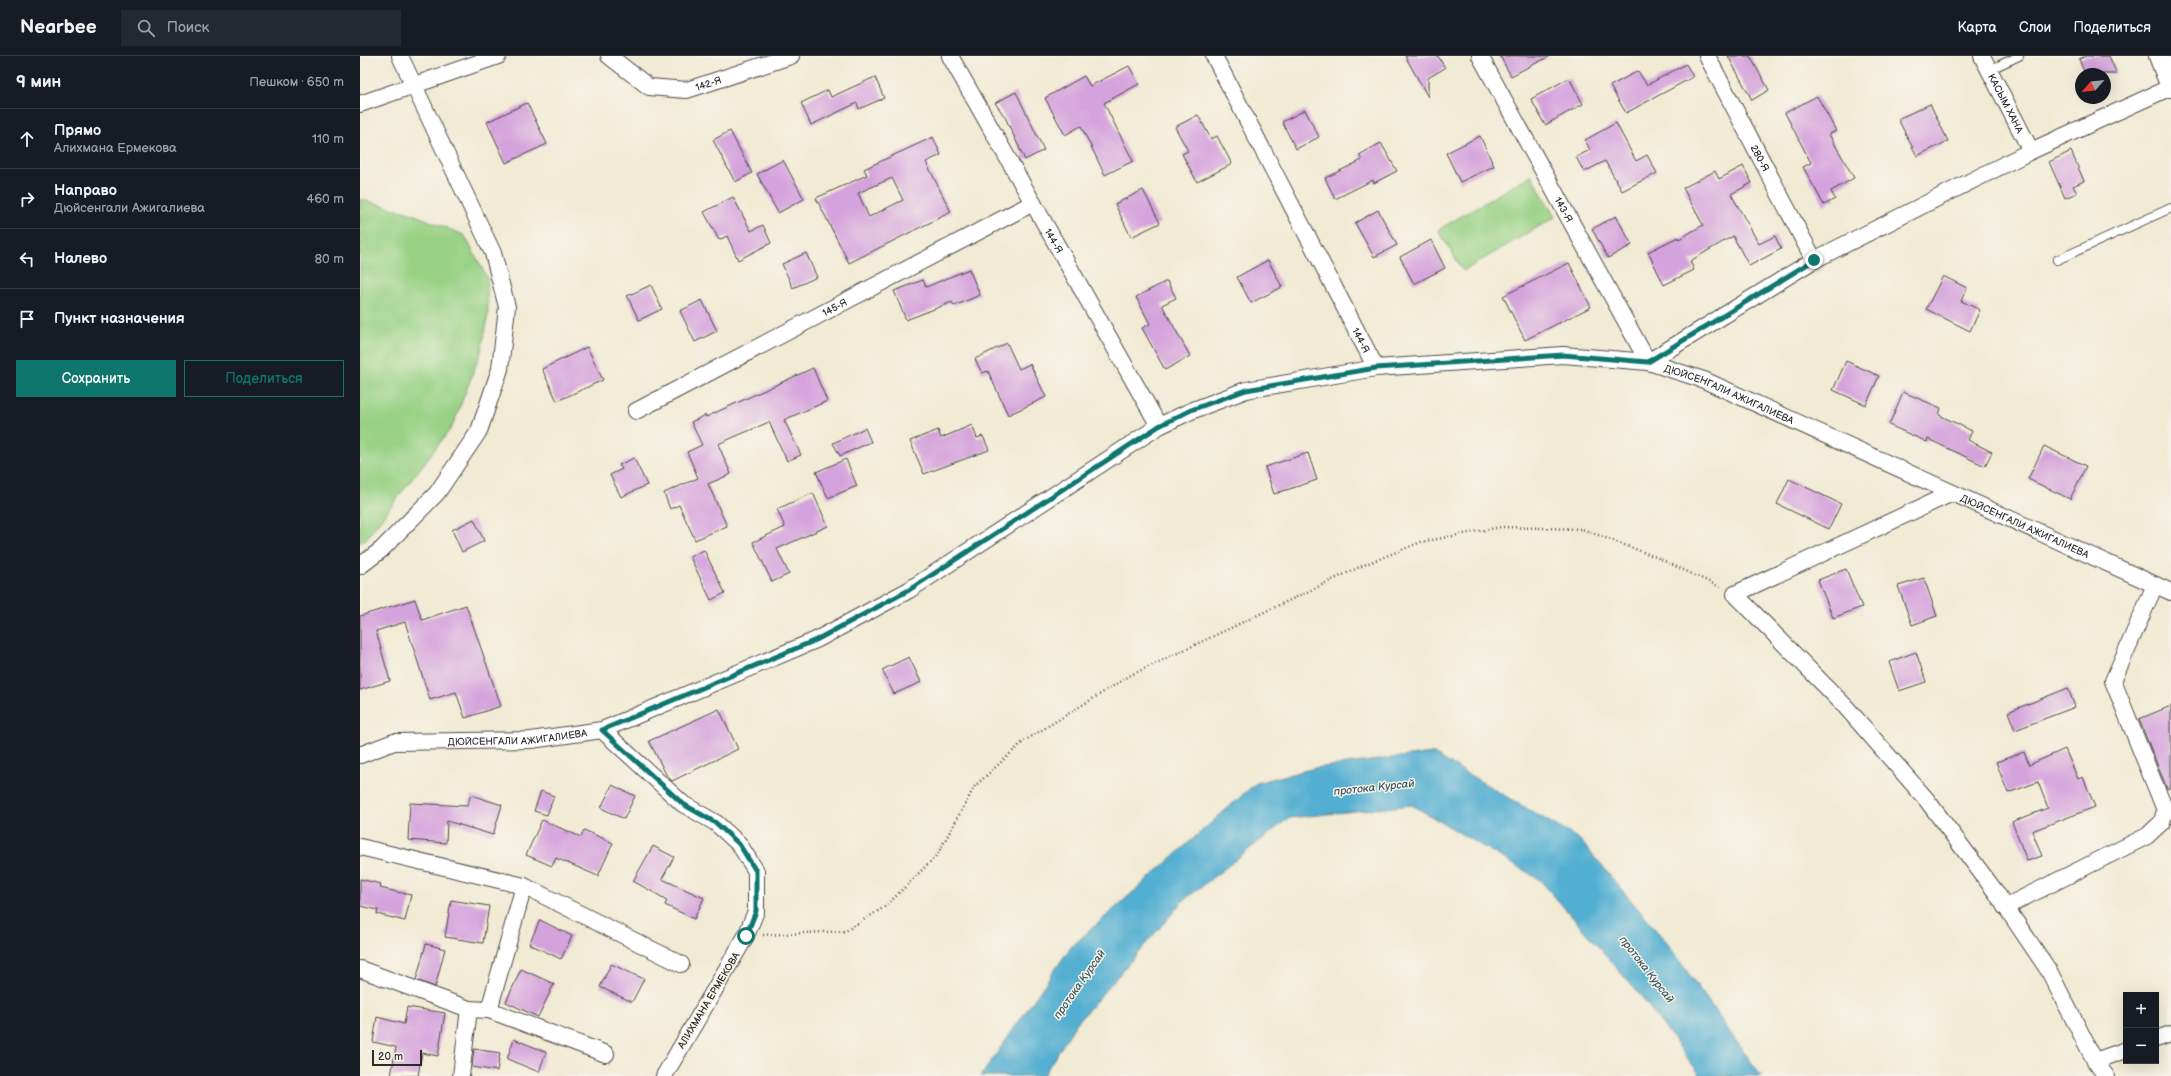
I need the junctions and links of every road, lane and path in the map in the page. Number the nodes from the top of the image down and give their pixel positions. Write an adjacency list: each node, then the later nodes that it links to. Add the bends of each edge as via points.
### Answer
1 (400, 56): 12 (street)
2 (498, 56): 12 (street)
3 (609, 56): 4 (street, 142-Я, via 649,87 687,90)
4 (791, 56)
5 (950, 56): 16 (street, 144-Я)
6 (1214, 56): 21 (street, 144-Я)
7 (1480, 56): 20 (street, 143-Я)
8 (1707, 56): 18 (street, 280-Я)
9 (2019, 56): 11 (lane)
10 (2159, 56): 13 (street)
11 (1985, 63): 15 (street, КАСЫМ ХАНА)
12 (414, 84): 14 (street); 25 (street, via 492,253 507,306 500,369 479,431 436,493 381,550)
13 (2171, 87): 15 (street)
14 (360, 104)
15 (2031, 151): 18 (street)
16 (1033, 203): 22 (street, 145-Я); 23 (street, 144-Я)
17 (2171, 208): 19 (lane)
18 (1814, 260): 20 (street)
19 (2056, 260)
20 (1648, 362): 21 (street, ДЮЙСЕНГАЛИ АЖИГАЛИЕВА, via 1563,355); 24 (street, ДЮЙСЕНГАЛИ АЖИГАЛИЕВА, via 1704,380)
21 (1376, 368): 23 (street, ДЮЙСЕНГАЛИ АЖИГАЛИЕВА, via 1246,390 1191,410)
22 (636, 411)
23 (1159, 426): 29 (street, ДЮЙСЕНГАЛИ АЖИГАЛИЕВА, via 909,590 816,640)
24 (1952, 493): 26 (street, ДЮЙСЕНГАЛИ АЖИГАЛИЕВА); 28 (street)
25 (360, 566)
26 (2155, 585): 27 (street, ДЮЙСЕНГАЛИ АЖИГАЛИЕВА); 33 (street, via 2113,681 2165,810 2162,822 2147,836)
27 (2171, 592)
28 (1735, 594): 33 (street, via 1845,706 1921,794); 34 (path, via 1656,557 1582,530 1501,527 1421,542 1364,565 1131,676 1024,741 975,786 937,855 886,906 846,931)
29 (602, 730): 30 (street, ДЮЙСЕНГАЛИ АЖИГАЛИЕВА, via 531,740 394,742); 34 (street, АЛИХМАНА ЕРМЕКОВА, via 683,804 716,823 739,844 756,871 756,911)
30 (360, 755)
31 (360, 847): 32 (street)
32 (524, 886): 35 (street); 38 (street)
33 (2005, 907): 43 (street, via 2049,971)
34 (746, 936): 45 (street, АЛИХМАНА ЕРМЕКОВА)
35 (681, 964)
36 (360, 968): 37 (street)
37 (469, 1009): 38 (street); 44 (street)
38 (489, 1010): 42 (street)
39 (2171, 1034): 40 (street)
40 (2159, 1038)
41 (2123, 1051): 43 (street)
42 (606, 1054)
43 (2095, 1061): 46 (street)
44 (461, 1076)
45 (664, 1076)
46 (2106, 1076)

